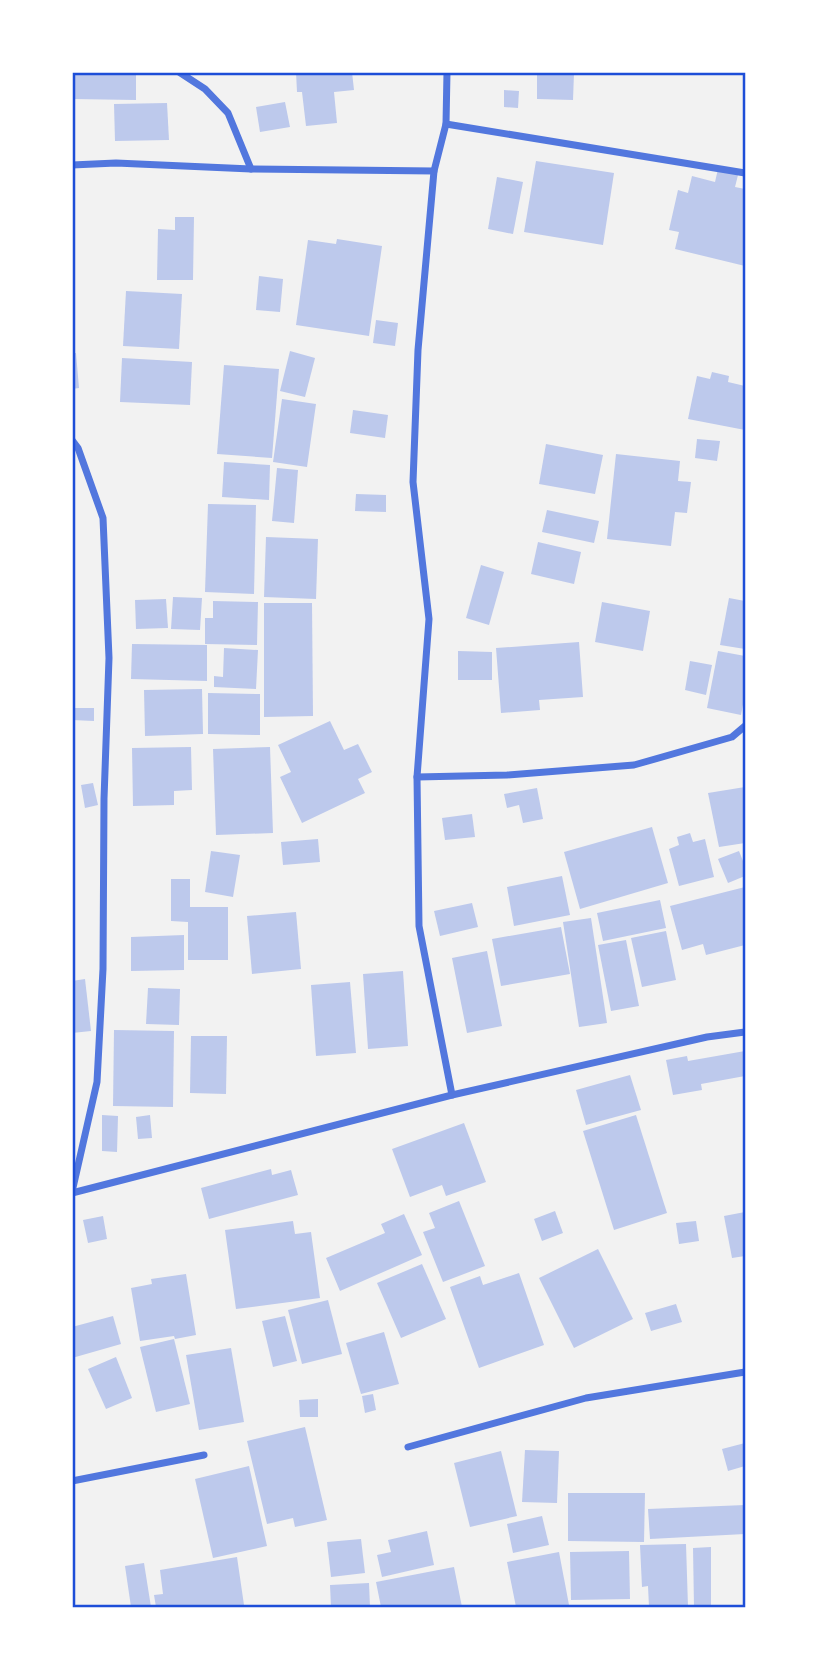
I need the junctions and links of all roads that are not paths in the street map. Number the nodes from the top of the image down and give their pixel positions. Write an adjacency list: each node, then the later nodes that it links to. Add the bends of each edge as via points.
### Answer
1 (179, 72): 5 (street, via 205,89 228,113)
2 (447, 72): 3 (street)
3 (446, 124): 6 (street); 7 (street)
4 (72, 165): 5 (street)
5 (251, 169): 6 (street)
6 (435, 171): 10 (street, via 418,350 413,482 429,619)
7 (745, 173)
8 (72, 440): 13 (street, via 103,517 109,658 97,1082)
9 (745, 726): 10 (street, via 732,737 634,765)
10 (416, 777): 12 (street, via 419,926)
11 (745, 1032): 12 (street)
12 (452, 1095): 13 (street)
13 (72, 1192)
14 (745, 1372): 15 (street, via 586,1398)
15 (408, 1447)
16 (204, 1455): 17 (street)
17 (72, 1481)

